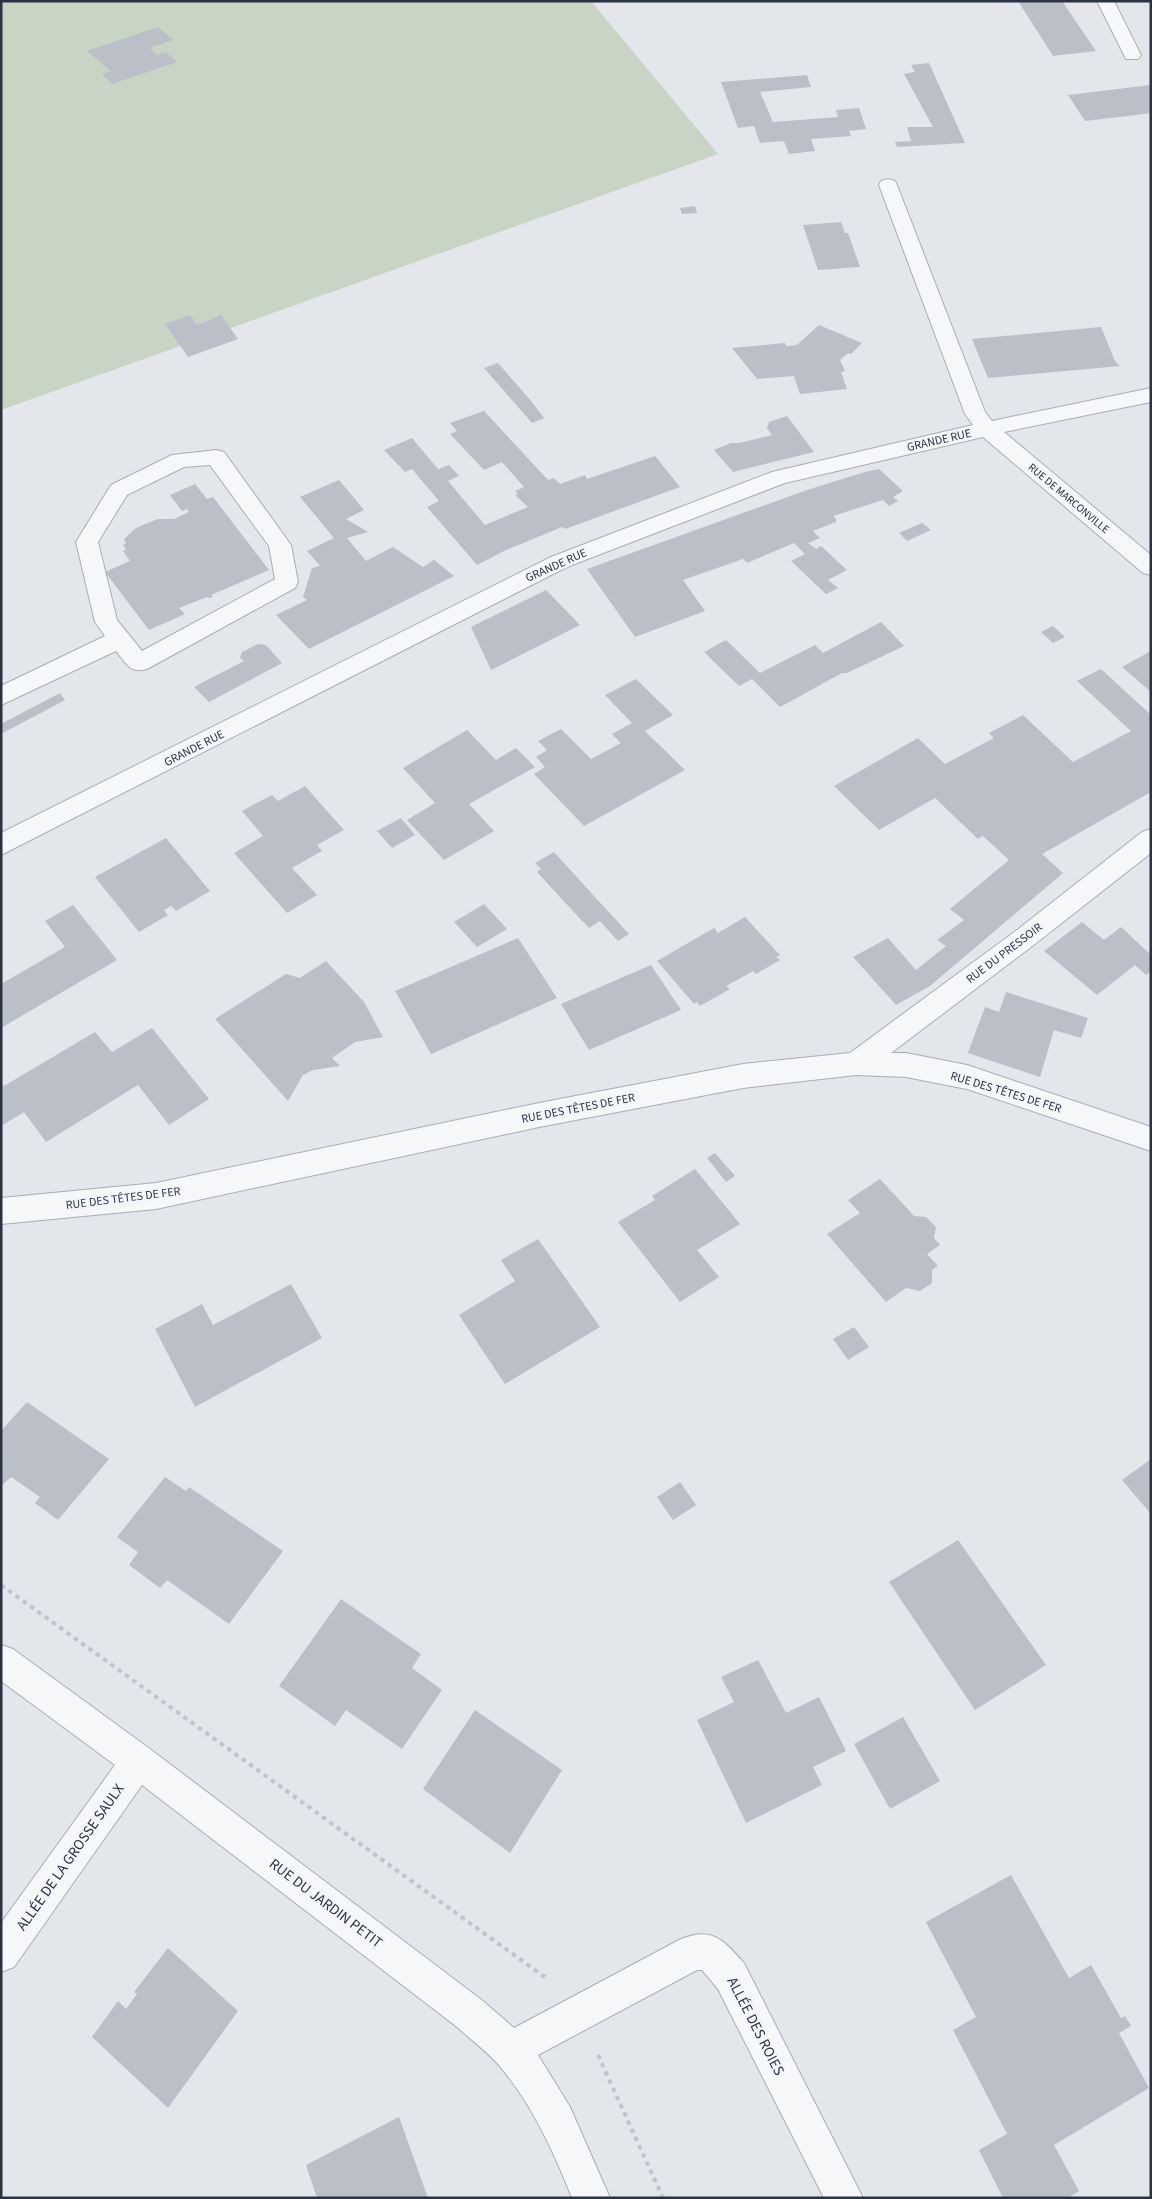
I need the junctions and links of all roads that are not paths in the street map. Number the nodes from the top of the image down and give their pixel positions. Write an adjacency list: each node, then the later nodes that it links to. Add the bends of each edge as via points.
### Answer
1 (1105, 1): 2 (street)
2 (1132, 55)
3 (888, 185): 5 (street, RUE DE MARCONVILLE, via 975,414)
4 (1151, 395): 5 (street, GRANDE RUE)
5 (987, 429): 6 (street, RUE DE MARCONVILLE); 10 (street, GRANDE RUE, via 780,477 559,562)
6 (1151, 567)
7 (120, 639): 7 (street, via 106,622 87,542 119,490 180,460 216,457 280,545 287,582 139,662); 8 (street)
8 (1, 696)
9 (1151, 840): 11 (street, RUE DU PRESSOIR)
10 (1, 845)
11 (856, 1064): 12 (street, RUE DES TÊTES DE FER, via 906,1065 967,1077); 13 (street, RUE DES TÊTES DE FER, via 743,1076 156,1196)
12 (1151, 1139)
13 (1, 1211)
14 (1, 1661): 15 (street, RUE DU JARDIN PETIT)
15 (138, 1761): 16 (street, ALLÉE DE LA GROSSE SAULX); 17 (street, RUE DU JARDIN PETIT, via 462,2008)
16 (1, 1954)
17 (510, 2050): 18 (street, RUE DU JARDIN PETIT, via 545,2098 570,2143); 19 (street, ALLÉE DES ROIES, via 694,1952 711,1953 731,1976)
18 (591, 2198)
19 (844, 2198)

